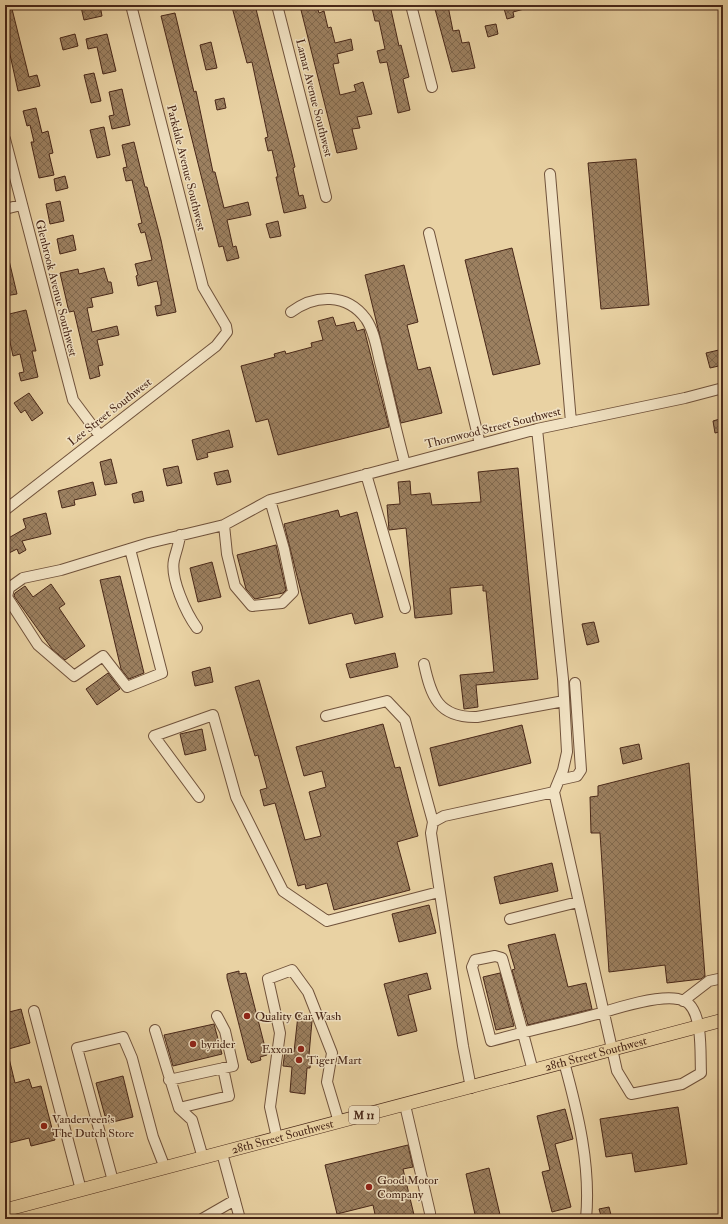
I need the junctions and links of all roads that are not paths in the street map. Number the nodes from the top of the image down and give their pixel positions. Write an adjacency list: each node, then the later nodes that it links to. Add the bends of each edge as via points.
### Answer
1 (132, 5): 12 (street, Parkdale Avenue Southwest, via 203,287)
2 (277, 5): 7 (street, Lamar Avenue Southwest)
3 (411, 5): 4 (street)
4 (432, 87)
5 (5, 139): 8 (street, Glenbrook Avenue Southwest)
6 (550, 174): 14 (street)
7 (326, 197)
8 (21, 204): 9 (street); 16 (street, Glenbrook Avenue Southwest, via 73,400)
9 (5, 209)
10 (428, 233): 17 (street)
11 (291, 312): 18 (street, via 315,299 339,299 357,309 366,319 377,351)
12 (227, 332): 16 (street, Lee Street Southwest, via 216,346)
13 (723, 388): 14 (street, Thornwood Street Southwest)
14 (571, 422): 15 (street, Thornwood Street Southwest)
15 (537, 429): 17 (street, Thornwood Street Southwest); 29 (street)
16 (100, 436): 21 (street, Lee Street Southwest)
17 (480, 444): 18 (street, Thornwood Street Southwest)
18 (405, 464): 19 (street, Thornwood Street Southwest)
19 (366, 474): 20 (street, Thornwood Street Southwest); 25 (street)
20 (270, 500): 22 (street, Thornwood Street Southwest); 22 (street, via 293,592 282,603 252,606 235,586 227,554)
21 (5, 510)
22 (224, 525): 23 (street, Thornwood Street Southwest)
23 (180, 535): 24 (street, Thornwood Street Southwest); 26 (street, via 178,552 174,560 174,574 181,597)
24 (130, 549): 24 (street, Thornwood Street Southwest, via 61,570 23,578 9,588 7,597 38,645 74,676 103,656 127,687 162,673)
25 (405, 608)
26 (197, 628)
27 (424, 664): 29 (street, via 431,691 439,705 452,714 464,717 477,716)
28 (575, 683): 31 (street, via 580,770 577,776)
29 (564, 701): 31 (street, via 567,752)
30 (326, 716): 34 (street, via 387,701 405,720)
31 (559, 780): 32 (street)
32 (554, 792): 34 (street, via 444,816); 36 (street)
33 (199, 797): 35 (street, via 154,736 213,715 236,797 283,891 327,920)
34 (433, 822): 35 (street, via 431,834)
35 (440, 892): 52 (street, via 462,1046)
36 (578, 902): 37 (street); 41 (street)
37 (510, 919)
38 (723, 978): 39 (street, via 709,981)
39 (683, 1001): 41 (street, via 660,1000 619,1006); 44 (street, via 694,1011)
40 (34, 1011): 61 (street)
41 (602, 1012): 46 (street); 47 (street)
42 (216, 1016): 49 (street, via 225,1031 233,1066)
43 (723, 1020): 44 (main road, 28th Street Southwest / M 11)
44 (698, 1027): 47 (main road, 28th Street Southwest / M 11); 47 (street, via 701,1073 682,1084 632,1094 617,1071)
45 (155, 1030): 51 (street)
46 (522, 1033): 46 (street, via 502,958 495,956 475,960 472,967 491,1041); 50 (street)
47 (612, 1049): 48 (main road, 28th Street Southwest / M 11)
48 (564, 1062): 50 (main road, 28th Street Southwest / M 11); 67 (street, via 577,1109 581,1135 588,1198)
49 (223, 1068): 51 (street); 54 (street, via 229,1096)
50 (532, 1071): 52 (main road, 28th Street Southwest / M 11)
51 (169, 1080): 54 (street)
52 (471, 1088): 53 (main road, 28th Street Southwest / M 11)
53 (405, 1105): 55 (main road, 28th Street Southwest / M 11); 66 (street)
54 (179, 1108): 58 (street, via 192,1120)
55 (339, 1122): 56 (main road, 28th Street Southwest / M 11); 56 (street, via 327,1082 332,1053 308,992 292,970 268,979 280,1033 270,1107)
56 (277, 1138): 57 (main road, 28th Street Southwest / M 11)
57 (222, 1153): 58 (main road, 28th Street Southwest / M 11); 62 (street)
58 (202, 1158): 59 (main road, 28th Street Southwest / M 11)
59 (165, 1168): 60 (main road, 28th Street Southwest / M 11); 60 (street, via 152,1138 132,1058 123,1037 77,1048)
60 (113, 1181): 61 (main road, 28th Street Southwest / M 11)
61 (80, 1190): 63 (main road, 28th Street Southwest / M 11)
62 (235, 1200): 64 (street); 65 (street)
63 (5, 1210)
64 (202, 1219)
65 (240, 1219)
66 (430, 1219)
67 (586, 1219)

